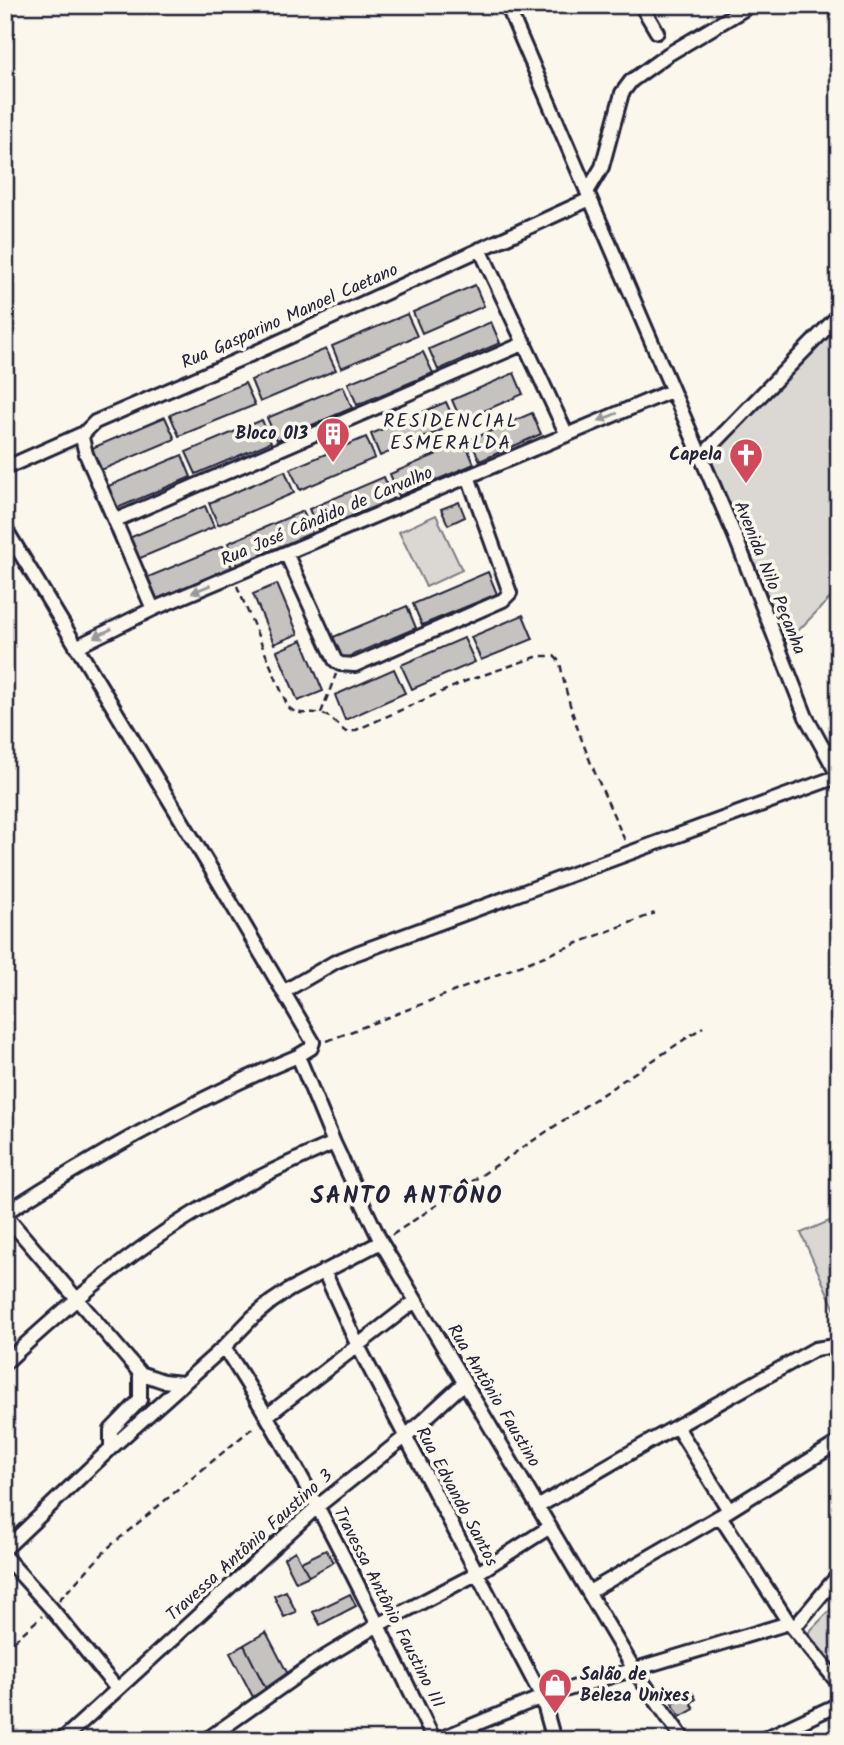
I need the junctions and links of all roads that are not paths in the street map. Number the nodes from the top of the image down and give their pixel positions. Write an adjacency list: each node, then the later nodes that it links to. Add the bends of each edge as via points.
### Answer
1 (507, 5): 5 (street, Avenida Nilo Peçanha)
2 (641, 5): 4 (street)
3 (751, 5): 5 (street, via 631,81 622,93)
4 (657, 32)
5 (589, 196): 6 (street, Rua Gasparino Manoel Caetano); 9 (street, Avenida Nilo Peçanha)
6 (480, 249): 8 (street); 10 (street, Rua Gasparino Manoel Caetano, via 95,422)
7 (839, 315): 12 (street)
8 (524, 343): 11 (street); 15 (street)
9 (671, 391): 11 (street, Rua José Cândido de Carvalho, one-way to 11); 12 (street, Avenida Nilo Peçanha)
10 (84, 432): 13 (street, Rua Gasparino Manoel Caetano); 15 (street, via 86,454)
11 (567, 435): 14 (street, Rua José Cândido de Carvalho)
12 (700, 458): 20 (street, Avenida Nilo Peçanha, via 806,717)
13 (5, 468)
14 (468, 476): 17 (street, Rua José Cândido de Carvalho); 17 (street, via 510,589 508,597 355,665 335,660)
15 (116, 520): 18 (street)
16 (5, 527): 19 (street)
17 (286, 553): 18 (street, Rua José Cândido de Carvalho, one-way to 18)
18 (153, 609): 19 (street, Rua José Cândido de Carvalho, one-way to 19)
19 (76, 647): 21 (street)
20 (838, 772): 21 (street, via 357,953)
21 (283, 992): 22 (street, via 312,1038 311,1048)
22 (298, 1056): 23 (street, Rua Antônio Faustino); 24 (street, via 202,1098)
23 (334, 1143): 25 (street, Rua Antônio Faustino); 27 (street, via 205,1206)
24 (5, 1214): 27 (street)
25 (381, 1242): 26 (street); 28 (street, Rua Antônio Faustino)
26 (324, 1271): 29 (street, Rua Edvando Santos); 30 (street, via 271,1302)
27 (75, 1299): 32 (street); 33 (street)
28 (415, 1301): 29 (street); 35 (street, Rua Antônio Faustino)
29 (357, 1344): 36 (street); 38 (street, Rua Edvando Santos)
30 (225, 1347): 34 (street); 36 (street, Travessa Antônio Faustino III)
31 (839, 1354): 37 (street, via 828,1347 815,1349)
32 (5, 1363)
33 (140, 1373): 34 (street); 40 (street, via 140,1400 111,1430)
34 (182, 1383): 40 (street)
35 (464, 1383): 38 (street, Travessa Antônio Faustino 3); 42 (street, Rua Antônio Faustino)
36 (268, 1415): 41 (street, Travessa Antônio Faustino III)
37 (677, 1427): 42 (street); 43 (street)
38 (405, 1437): 41 (street, Travessa Antônio Faustino 3); 47 (street, Rua Edvando Santos)
39 (839, 1442): 43 (street)
40 (111, 1448): 45 (street)
41 (318, 1506): 50 (street, Travessa Antônio Faustino III); 54 (street, Travessa Antônio Faustino 3)
42 (538, 1507): 44 (street, Rua Antônio Faustino)
43 (724, 1513): 49 (street); 51 (street)
44 (550, 1527): 47 (street); 49 (street, Rua Antônio Faustino)
45 (5, 1549)
46 (5, 1557): 54 (street)
47 (476, 1574): 50 (street); 55 (street, Rua Edvando Santos)
48 (839, 1574): 51 (street)
49 (589, 1592): 52 (street, Rua Antônio Faustino)
50 (378, 1625): 58 (street); 59 (street, Travessa Antônio Faustino III)
51 (792, 1626): 52 (street); 53 (street)
52 (635, 1671): 55 (street); 61 (street, Rua Antônio Faustino)
53 (839, 1684)
54 (117, 1689): 57 (street, Travessa Antônio Faustino 3)
55 (542, 1698): 59 (street); 60 (street, Rua Edvando Santos)
56 (839, 1704): 62 (street)
57 (62, 1740)
58 (206, 1740)
59 (435, 1740)
60 (554, 1740)
61 (684, 1740)
62 (762, 1740)

